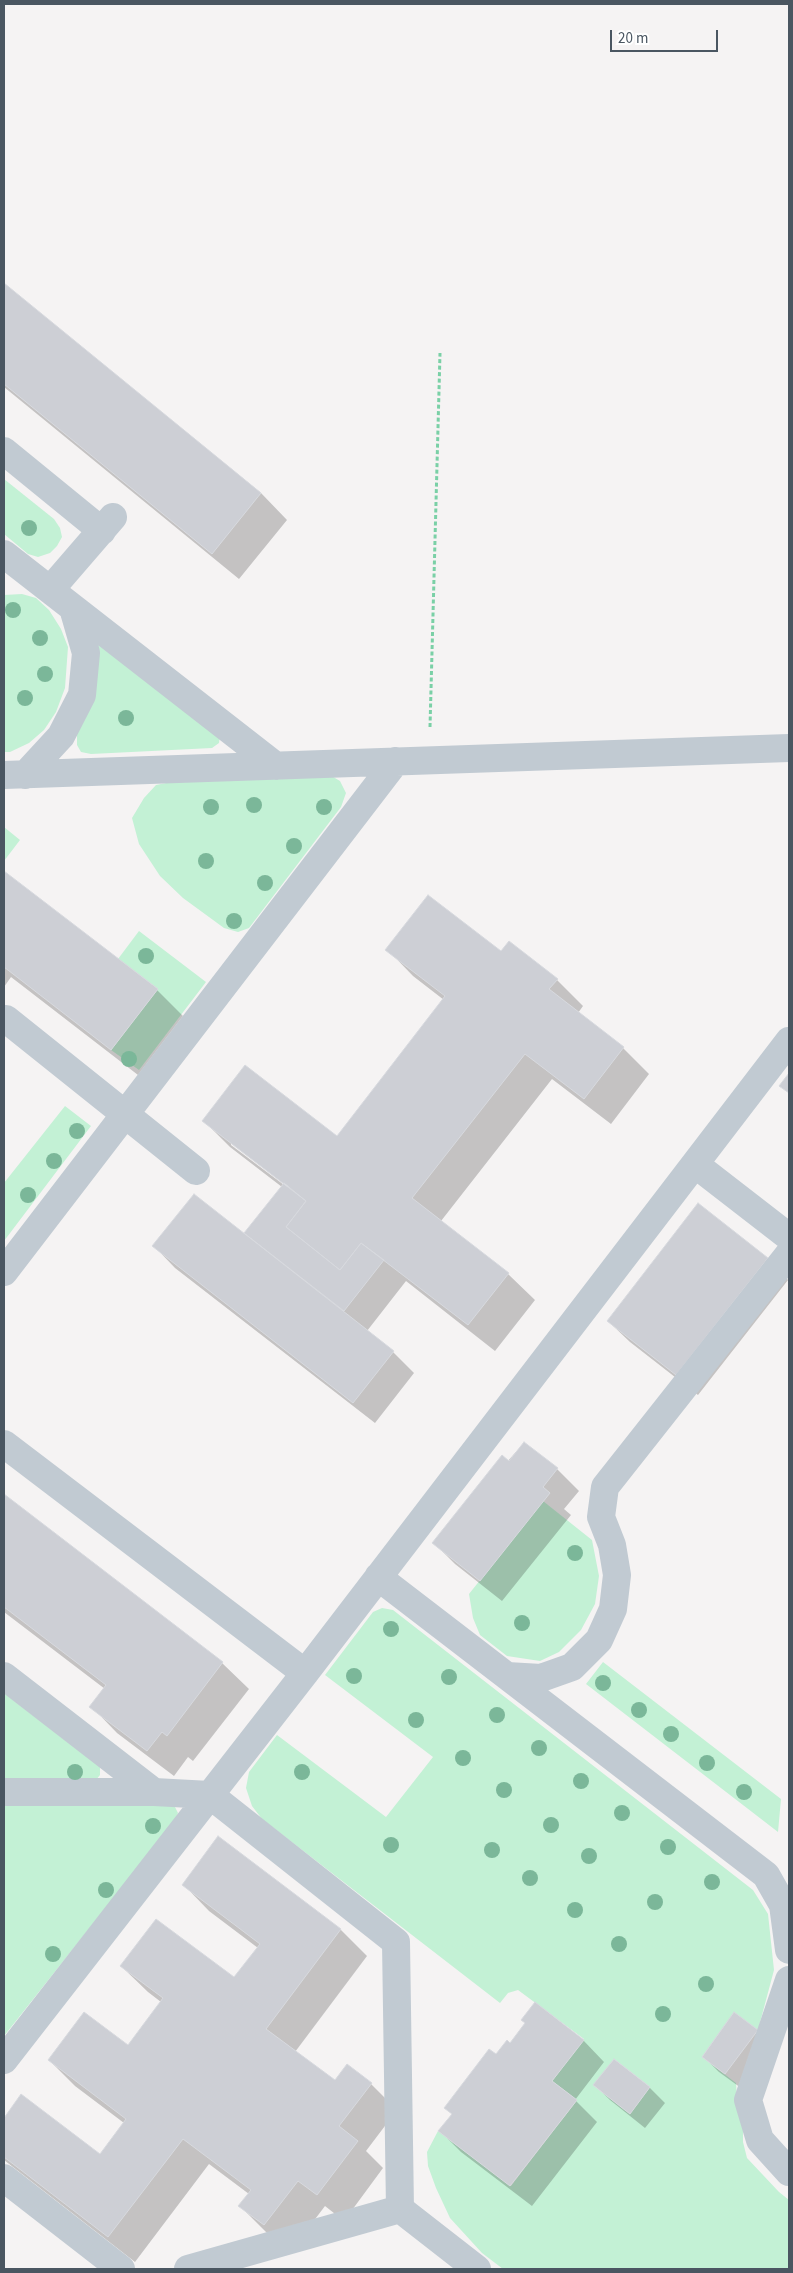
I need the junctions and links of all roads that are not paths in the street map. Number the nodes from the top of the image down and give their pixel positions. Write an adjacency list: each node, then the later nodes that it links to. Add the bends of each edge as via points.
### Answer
1 (4, 451): 3 (lane, via 108,524)
2 (4, 554): 3 (lane)
3 (50, 590): 4 (lane)
4 (73, 608): 7 (lane); 8 (lane, via 86,653 82,695 61,736)
5 (789, 748): 6 (lane)
6 (396, 761): 7 (lane); 11 (lane)
7 (276, 766): 8 (lane)
8 (14, 775)
9 (6, 1019): 11 (lane)
10 (789, 1042): 12 (lane)
11 (125, 1114): 13 (lane); 16 (lane)
12 (696, 1165): 14 (lane); 18 (lane)
13 (196, 1171)
14 (789, 1237)
15 (789, 1254): 21 (lane, via 604,1487 601,1516 612,1545 617,1575 613,1609 599,1640 572,1667 541,1678)
16 (4, 1272)
17 (4, 1444): 19 (lane)
18 (378, 1577): 19 (lane); 21 (lane)
19 (305, 1673): 24 (lane)
20 (4, 1676): 23 (lane)
21 (507, 1676): 25 (lane, via 766,1875 784,1905)
22 (4, 1792): 23 (lane)
23 (154, 1792): 24 (lane)
24 (210, 1795): 27 (lane); 30 (lane, via 396,1942)
25 (789, 1950)
26 (789, 1980): 28 (lane, via 748,2100 760,2140)
27 (4, 2060)
28 (789, 2172)
29 (4, 2178): 31 (lane)
30 (400, 2209): 32 (lane); 33 (lane)
31 (122, 2269)
32 (188, 2269)
33 (477, 2269)

